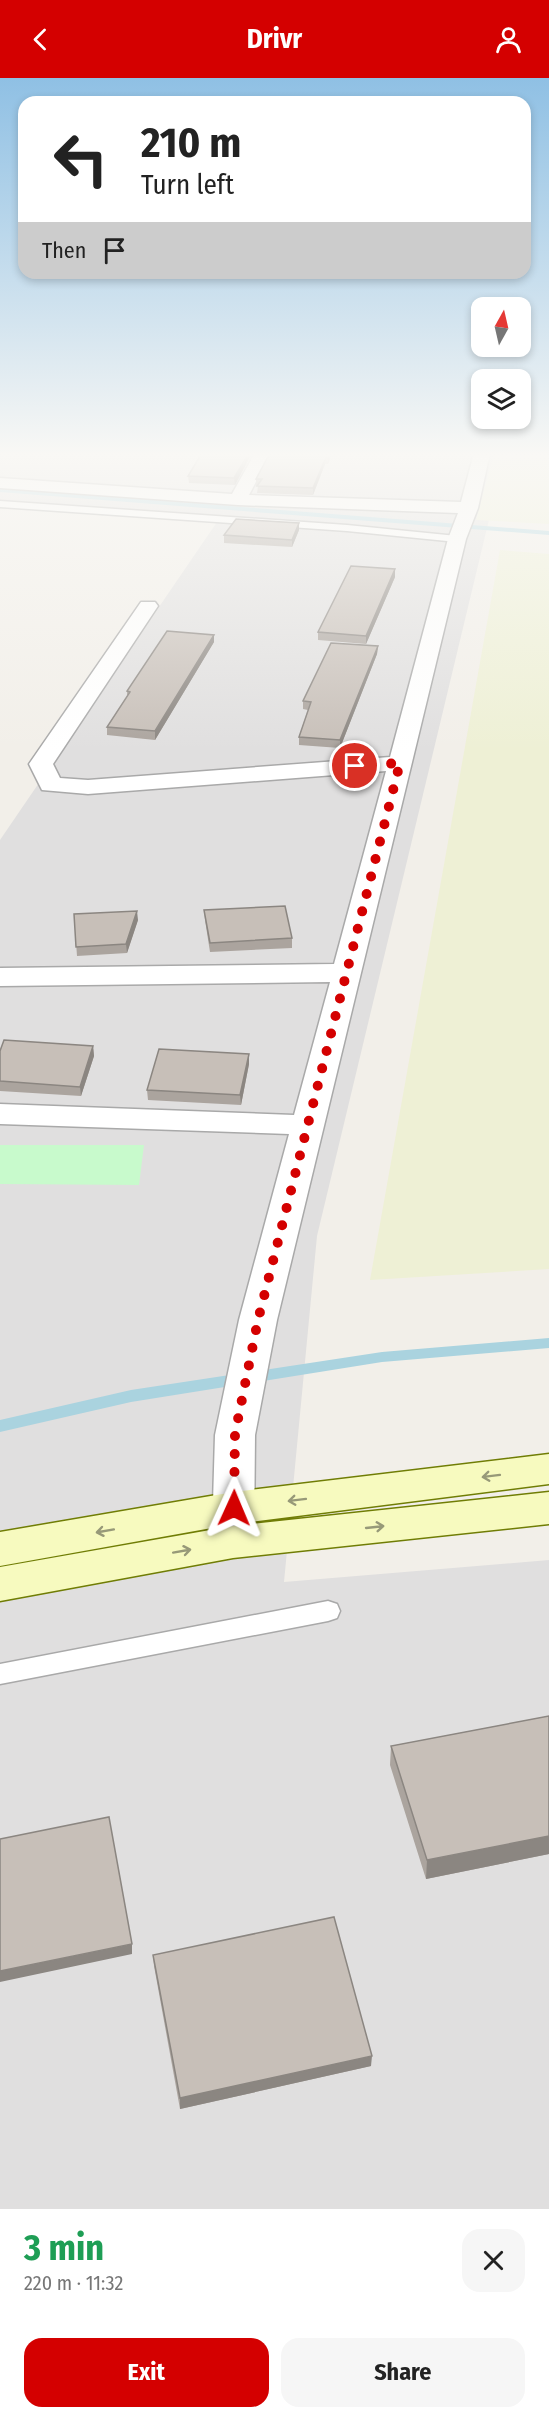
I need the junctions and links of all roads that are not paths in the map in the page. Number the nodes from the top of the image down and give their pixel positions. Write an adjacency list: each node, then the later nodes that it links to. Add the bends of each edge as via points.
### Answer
1 (454, 552): 3 (street)
2 (148, 606): 3 (street, via 41,764 51,785 88,787)
3 (400, 763): 4 (street)
4 (346, 973): 5 (street); 7 (street)
5 (0, 976)
6 (0, 1114): 7 (street)
7 (307, 1125): 10 (street, via 258,1320 237,1423)
8 (549, 1469): 10 (main road, one-way to 10)
9 (549, 1508): 10 (main road, one-way to 9)
10 (233, 1525): 11 (main road, one-way to 11); 12 (main road, one-way to 10)
11 (0, 1549)
12 (0, 1584)
13 (328, 1611): 14 (lane)
14 (0, 1674)

